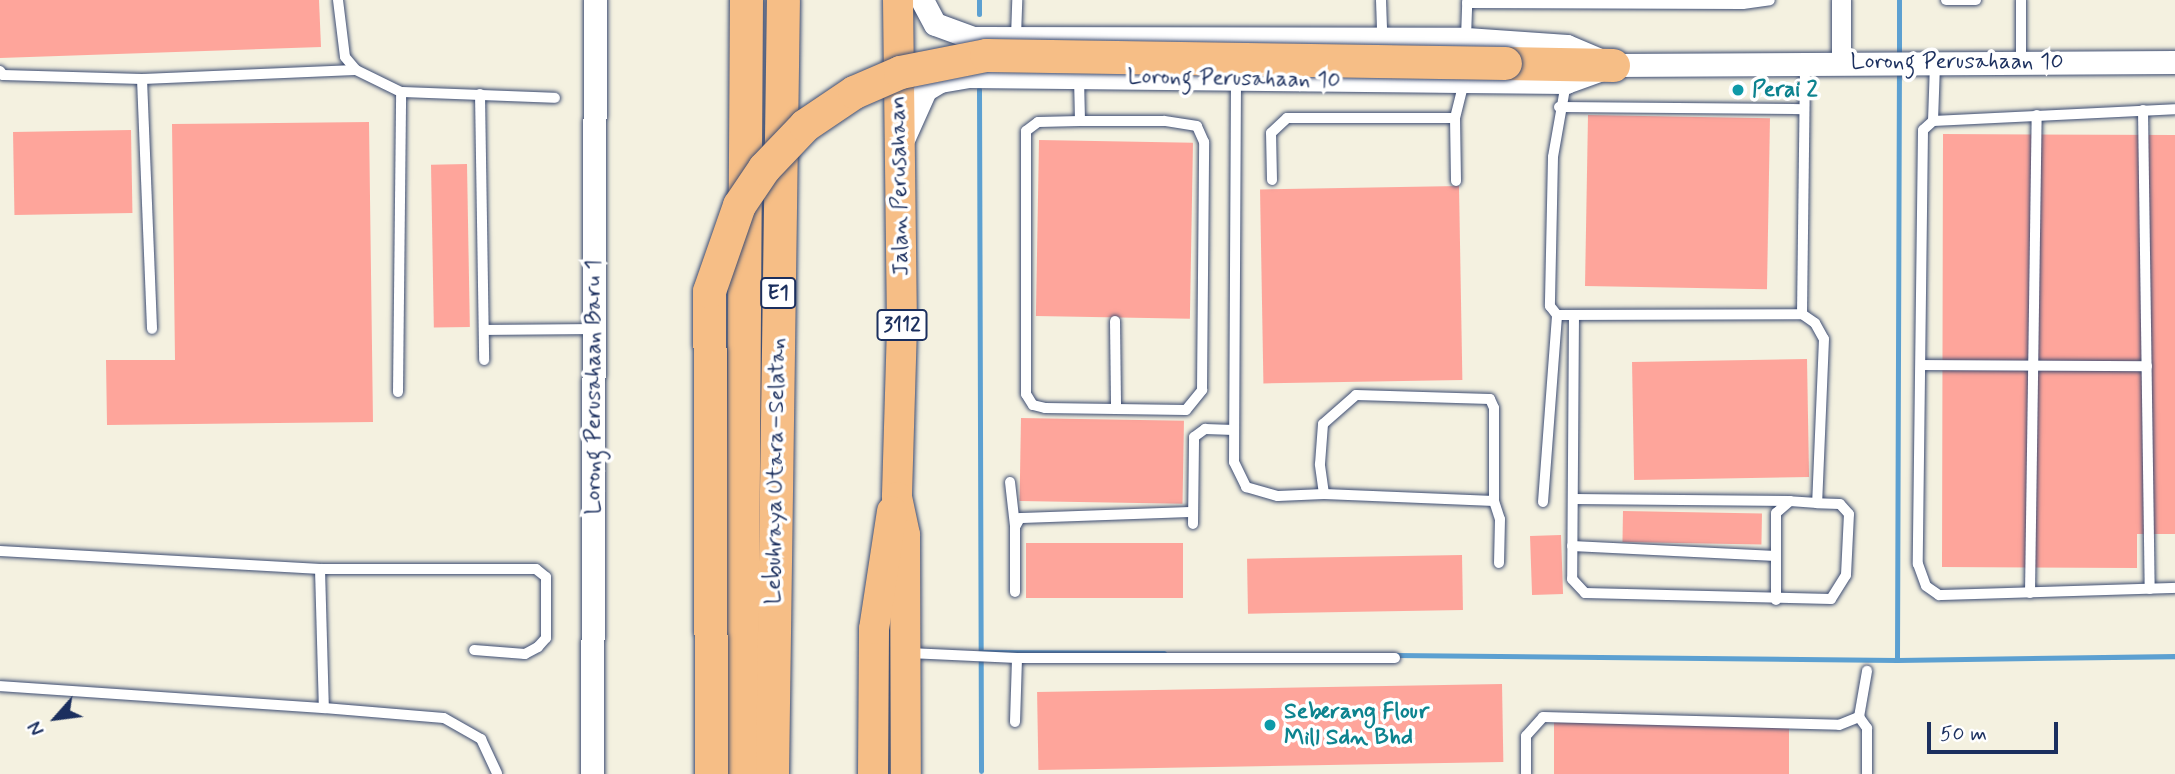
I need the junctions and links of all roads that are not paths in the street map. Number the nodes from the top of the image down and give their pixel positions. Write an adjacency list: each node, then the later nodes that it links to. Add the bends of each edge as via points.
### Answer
1 (338, 0): 24 (lane, via 345,57)
2 (595, 0): 50 (street, Lorong Perusahaan Baru 1)
3 (747, 0): 94 (highway, Lebuhraya Utara–Selatan / E1)
4 (783, 0): 88 (highway, Lebuhraya Utara–Selatan / E1)
5 (898, 0): 42 (main road, Jalan Perusahaan / 3112)
6 (922, 0): 15 (street, Lorong Perusahaan 10, via 935,24 951,34)
7 (1017, 0): 15 (lane)
8 (1381, 0): 16 (lane)
9 (1770, 0): 14 (lane, via 1743,4)
10 (1841, 0): 18 (street)
11 (1947, 0): 12 (lane)
12 (1976, 0)
13 (2021, 0): 20 (lane)
14 (1467, 1): 17 (lane)
15 (1016, 37): 16 (street, Lorong Perusahaan 10)
16 (1382, 39): 17 (street, Lorong Perusahaan 10)
17 (1466, 39): 23 (street, Lorong Perusahaan 10, via 1567,46)
18 (1841, 62): 19 (street, Lorong Perusahaan 10); 22 (street, Lorong Perusahaan 10)
19 (1935, 62): 20 (street, Lorong Perusahaan 10); 41 (lane)
20 (2021, 62): 21 (street, Lorong Perusahaan 10)
21 (2175, 62)
22 (1805, 63): 23 (street, Lorong Perusahaan 10); 35 (lane)
23 (1612, 65): 30 (street, Lorong Perusahaan 10); 93 (highway, bridge, via 986,55 900,72 854,92 805,125 764,168 740,205 709,291)
24 (356, 70): 27 (lane); 31 (lane)
25 (0, 71): 27 (lane, via 3,75)
26 (1079, 76): 28 (street, Lorong Perusahaan 10); 40 (lane); 42 (street, Lorong Perusahaan 10, via 968,76 940,81 925,90 916,103)
27 (142, 79): 49 (lane)
28 (1236, 79): 29 (street, Lorong Perusahaan 10); 58 (lane)
29 (1464, 82): 30 (street, Lorong Perusahaan 10); 39 (lane)
30 (1566, 82): 34 (lane)
31 (401, 92): 32 (lane); 56 (lane)
32 (480, 94): 33 (lane); 51 (lane)
33 (555, 98)
34 (1559, 107): 35 (lane); 46 (lane, via 1553,157 1550,306)
35 (1803, 109): 45 (lane)
36 (2175, 109): 37 (lane)
37 (2143, 110): 38 (lane); 55 (lane)
38 (2037, 116): 41 (lane); 54 (lane)
39 (1455, 118): 43 (lane, via 1287,118 1271,133); 44 (lane)
40 (1080, 121): 57 (lane, via 1038,122 1027,131 1026,394 1038,408); 57 (lane, via 1197,126 1204,142 1202,390 1186,410)
41 (1933, 121): 53 (lane, via 1923,130)
42 (899, 153): 61 (main road, Jalan Perusahaan / 3112, via 902,326)
43 (1272, 180)
44 (1456, 181)
45 (1802, 314): 47 (lane); 66 (lane, via 1815,323 1824,340)
46 (1557, 315): 47 (lane); 65 (lane)
47 (1574, 315): 62 (lane)
48 (1115, 321): 57 (lane)
49 (152, 329)
50 (594, 329): 51 (lane); 92 (street, Lorong Perusahaan Baru 1)
51 (484, 330): 52 (lane)
52 (484, 360)
53 (1921, 365): 54 (lane); 78 (lane, via 1918,564 1926,586 1939,596)
54 (2033, 365): 55 (lane); 78 (lane)
55 (2147, 366): 76 (lane)
56 (398, 392)
57 (1116, 409)
58 (1234, 430): 60 (lane, via 1234,462 1246,487 1279,496); 67 (lane, via 1205,429 1194,437)
59 (1010, 482): 69 (lane)
60 (1324, 494): 63 (lane); 63 (lane, via 1320,464 1323,424 1356,395 1490,399 1494,408)
61 (897, 497): 81 (main road, Jalan Perusahaan / 3112, via 905,535); 97 (main road, Jalan Perusahaan / 3112, via 876,599)
62 (1573, 499): 64 (lane); 70 (lane)
63 (1494, 501): 73 (lane, via 1500,519)
64 (1790, 501): 66 (lane); 72 (lane, via 1776,513)
65 (1543, 502)
66 (1817, 503): 79 (lane, via 1840,504 1849,514 1842,587 1831,599)
67 (1192, 512): 68 (lane); 69 (lane, via 1020,517)
68 (1192, 524)
69 (1015, 527): 77 (lane)
70 (1572, 546): 72 (lane); 79 (lane, via 1572,579 1585,593)
71 (0, 551): 74 (lane)
72 (1776, 556): 79 (lane)
73 (1499, 563)
74 (320, 569): 80 (lane, via 536,569 546,577 546,638 538,648 525,654); 86 (lane)
75 (2175, 588): 76 (lane)
76 (2150, 589): 78 (lane)
77 (1015, 592)
78 (2030, 593)
79 (1776, 600)
80 (474, 650)
81 (905, 652): 82 (lane); 90 (main road, Jalan Perusahaan / 3112)
82 (1017, 658): 83 (lane); 89 (lane)
83 (1395, 658)
84 (1867, 671): 87 (lane)
85 (0, 686): 86 (lane)
86 (324, 708): 91 (lane, via 444,718 481,739)
87 (1859, 717): 98 (lane, via 1839,725 1543,717 1526,736); 99 (lane, via 1867,728)
88 (772, 721): 95 (highway, Lebuhraya Utara–Selatan / E1); 96 (highway)
89 (1015, 722)
90 (908, 773)
91 (497, 774)
92 (592, 774)
93 (711, 774)
94 (741, 774)
95 (772, 774)
96 (790, 774)
97 (873, 774)
98 (1526, 774)
99 (1867, 774)

